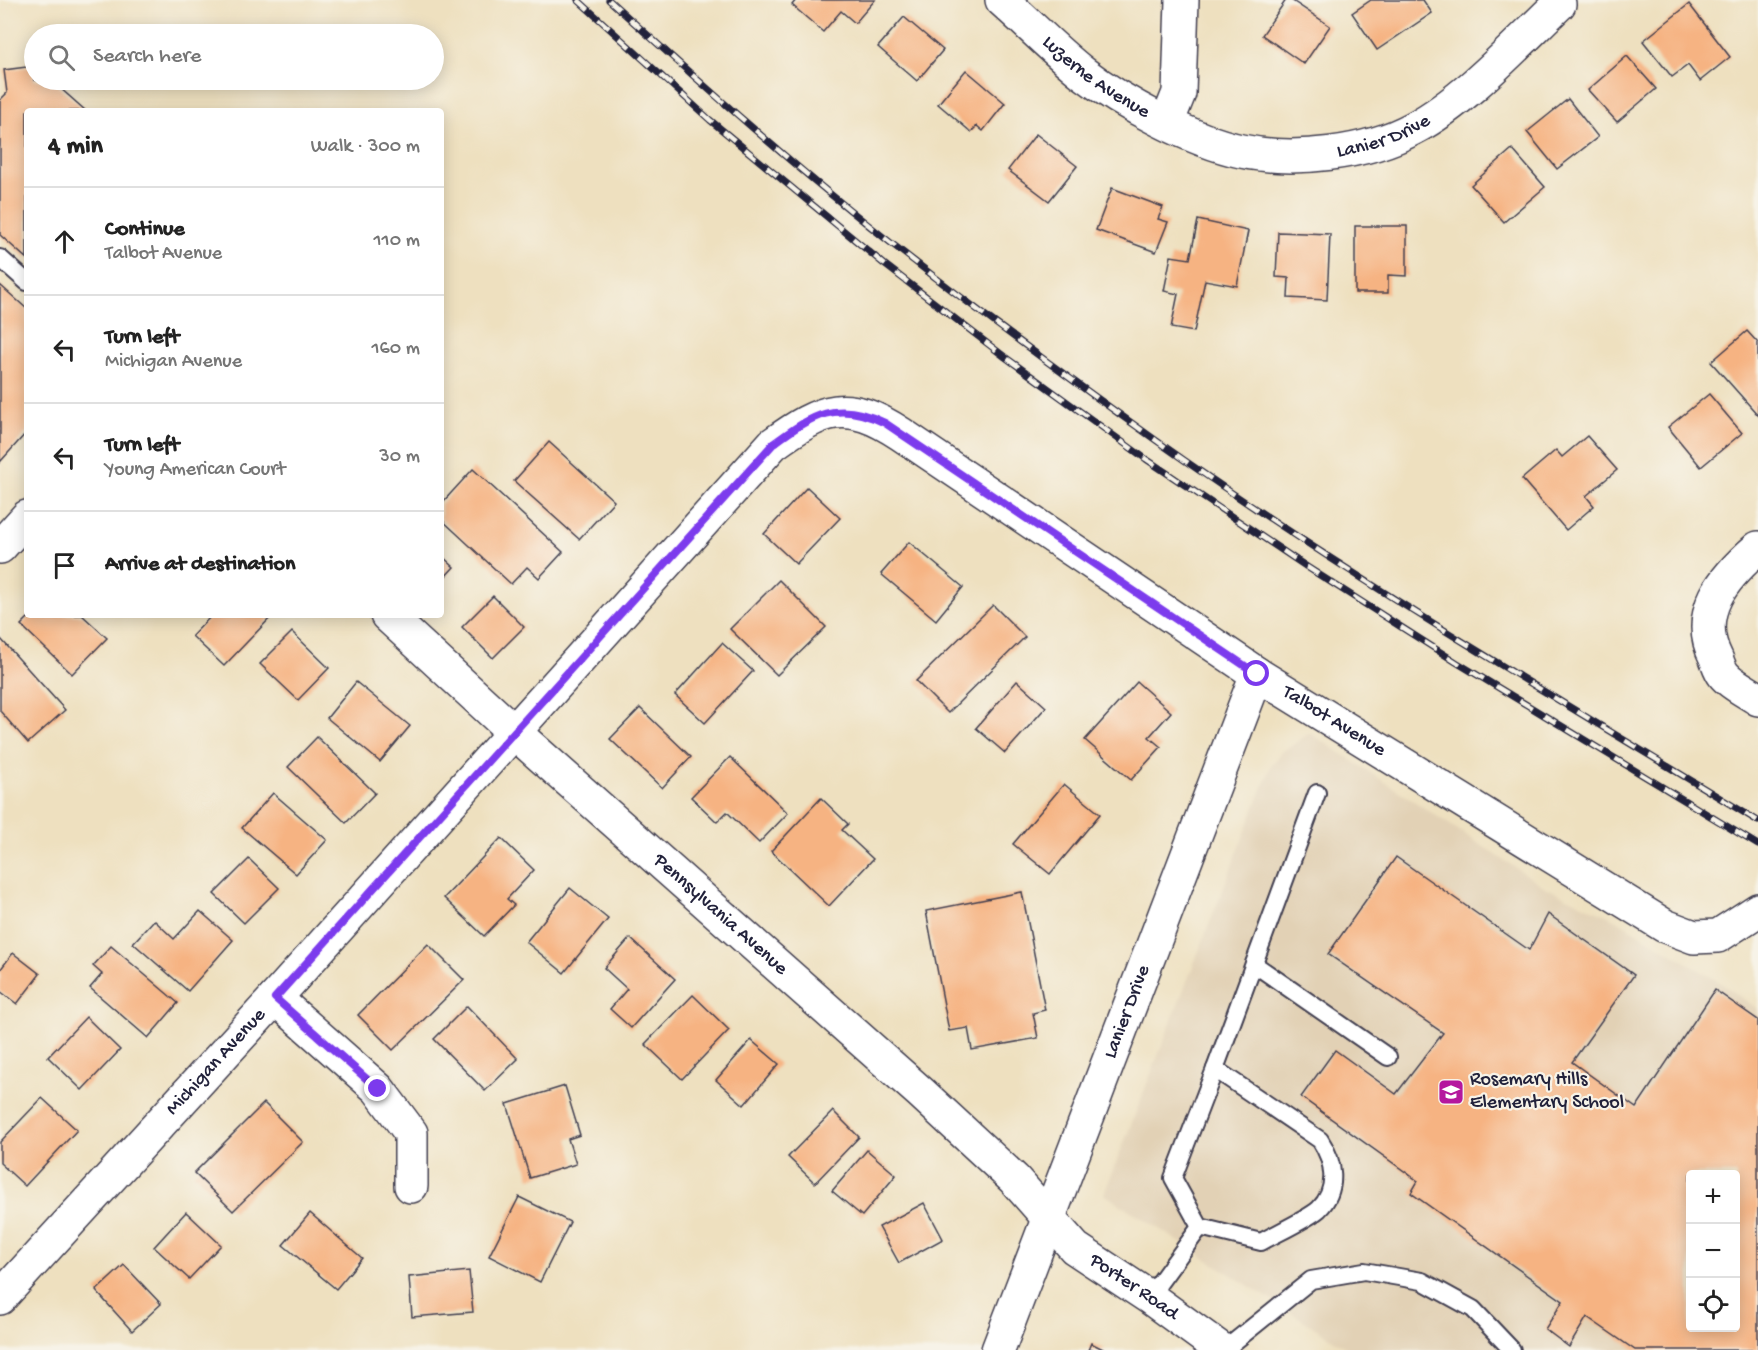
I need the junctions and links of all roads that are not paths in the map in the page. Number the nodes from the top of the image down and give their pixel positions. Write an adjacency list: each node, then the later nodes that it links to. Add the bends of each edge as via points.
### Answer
1 (1002, 0): 4 (street, Luzerne Avenue, via 1083,73 1122,100)
2 (1182, 0): 4 (street, via 1179,93)
3 (1559, 4): 4 (street, Lanier Drive, via 1459,97 1415,128 1386,141 1347,151 1265,155 1216,144)
4 (1167, 123)
5 (0, 258): 6 (lane)
6 (24, 279)
7 (827, 412): 12 (street, Talbot Avenue, via 870,416 885,423); 14 (street, Michigan Avenue, via 802,423 773,444)
8 (24, 520): 9 (street)
9 (0, 547)
10 (1758, 548): 13 (street, via 1739,564 1713,599 1708,618 1708,643 1724,676)
11 (390, 618): 14 (street, Pennsylvania Avenue)
12 (1257, 674): 16 (street, Talbot Avenue, via 1665,927 1694,937 1718,936); 22 (street, Lanier Drive)
13 (1758, 699)
14 (514, 732): 18 (street, Michigan Avenue); 22 (street, Pennsylvania Avenue, via 920,1092 1014,1179)
15 (1317, 793): 17 (lane)
16 (1758, 910)
17 (1254, 964): 19 (lane); 20 (lane)
18 (275, 998): 21 (street, via 378,1089 411,1132); 24 (street, Michigan Avenue)
19 (1389, 1057)
20 (1215, 1070): 23 (lane, via 1173,1178); 23 (lane, via 1320,1140 1328,1153 1332,1183 1318,1210 1261,1242)
21 (411, 1186)
22 (1048, 1220): 25 (street, Porter Road, via 1075,1248); 26 (street, Lanier Drive)
23 (1200, 1227): 25 (lane)
24 (4, 1286)
25 (1149, 1297): 27 (street, Porter Road)
26 (998, 1350)
27 (1223, 1350): 28 (lane, via 1311,1280 1364,1271 1422,1281 1473,1309)
28 (1512, 1350)

